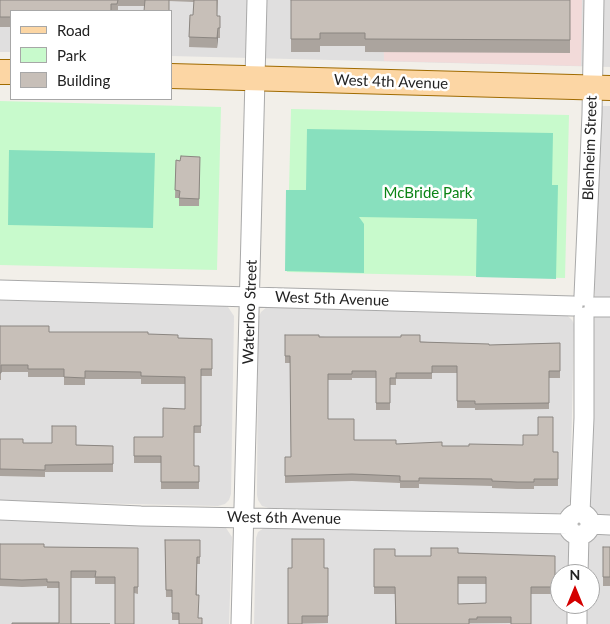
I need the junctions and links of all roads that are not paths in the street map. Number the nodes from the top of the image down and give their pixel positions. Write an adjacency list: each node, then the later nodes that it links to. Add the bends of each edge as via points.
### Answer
1 (257, 0): 4 (street, Waterloo Street)
2 (594, 0): 5 (street, Blenheim Street)
3 (172, 76): 4 (main road, West 4th Avenue)
4 (256, 78): 5 (main road, West 4th Avenue); 7 (street, Waterloo Street)
5 (601, 87): 8 (street, Blenheim Street)
6 (0, 290): 7 (street, West 5th Avenue)
7 (250, 297): 8 (street, West 5th Avenue); 10 (street, Waterloo Street)
8 (589, 307): 11 (street, Blenheim Street)
9 (0, 510): 10 (street, West 6th Avenue)
10 (244, 517): 11 (street, West 6th Avenue); 14 (street, Waterloo Street)
11 (579, 524): 12 (street, West 6th Avenue); 13 (street, Blenheim Street)
12 (610, 525)
13 (578, 564)
14 (241, 624)

